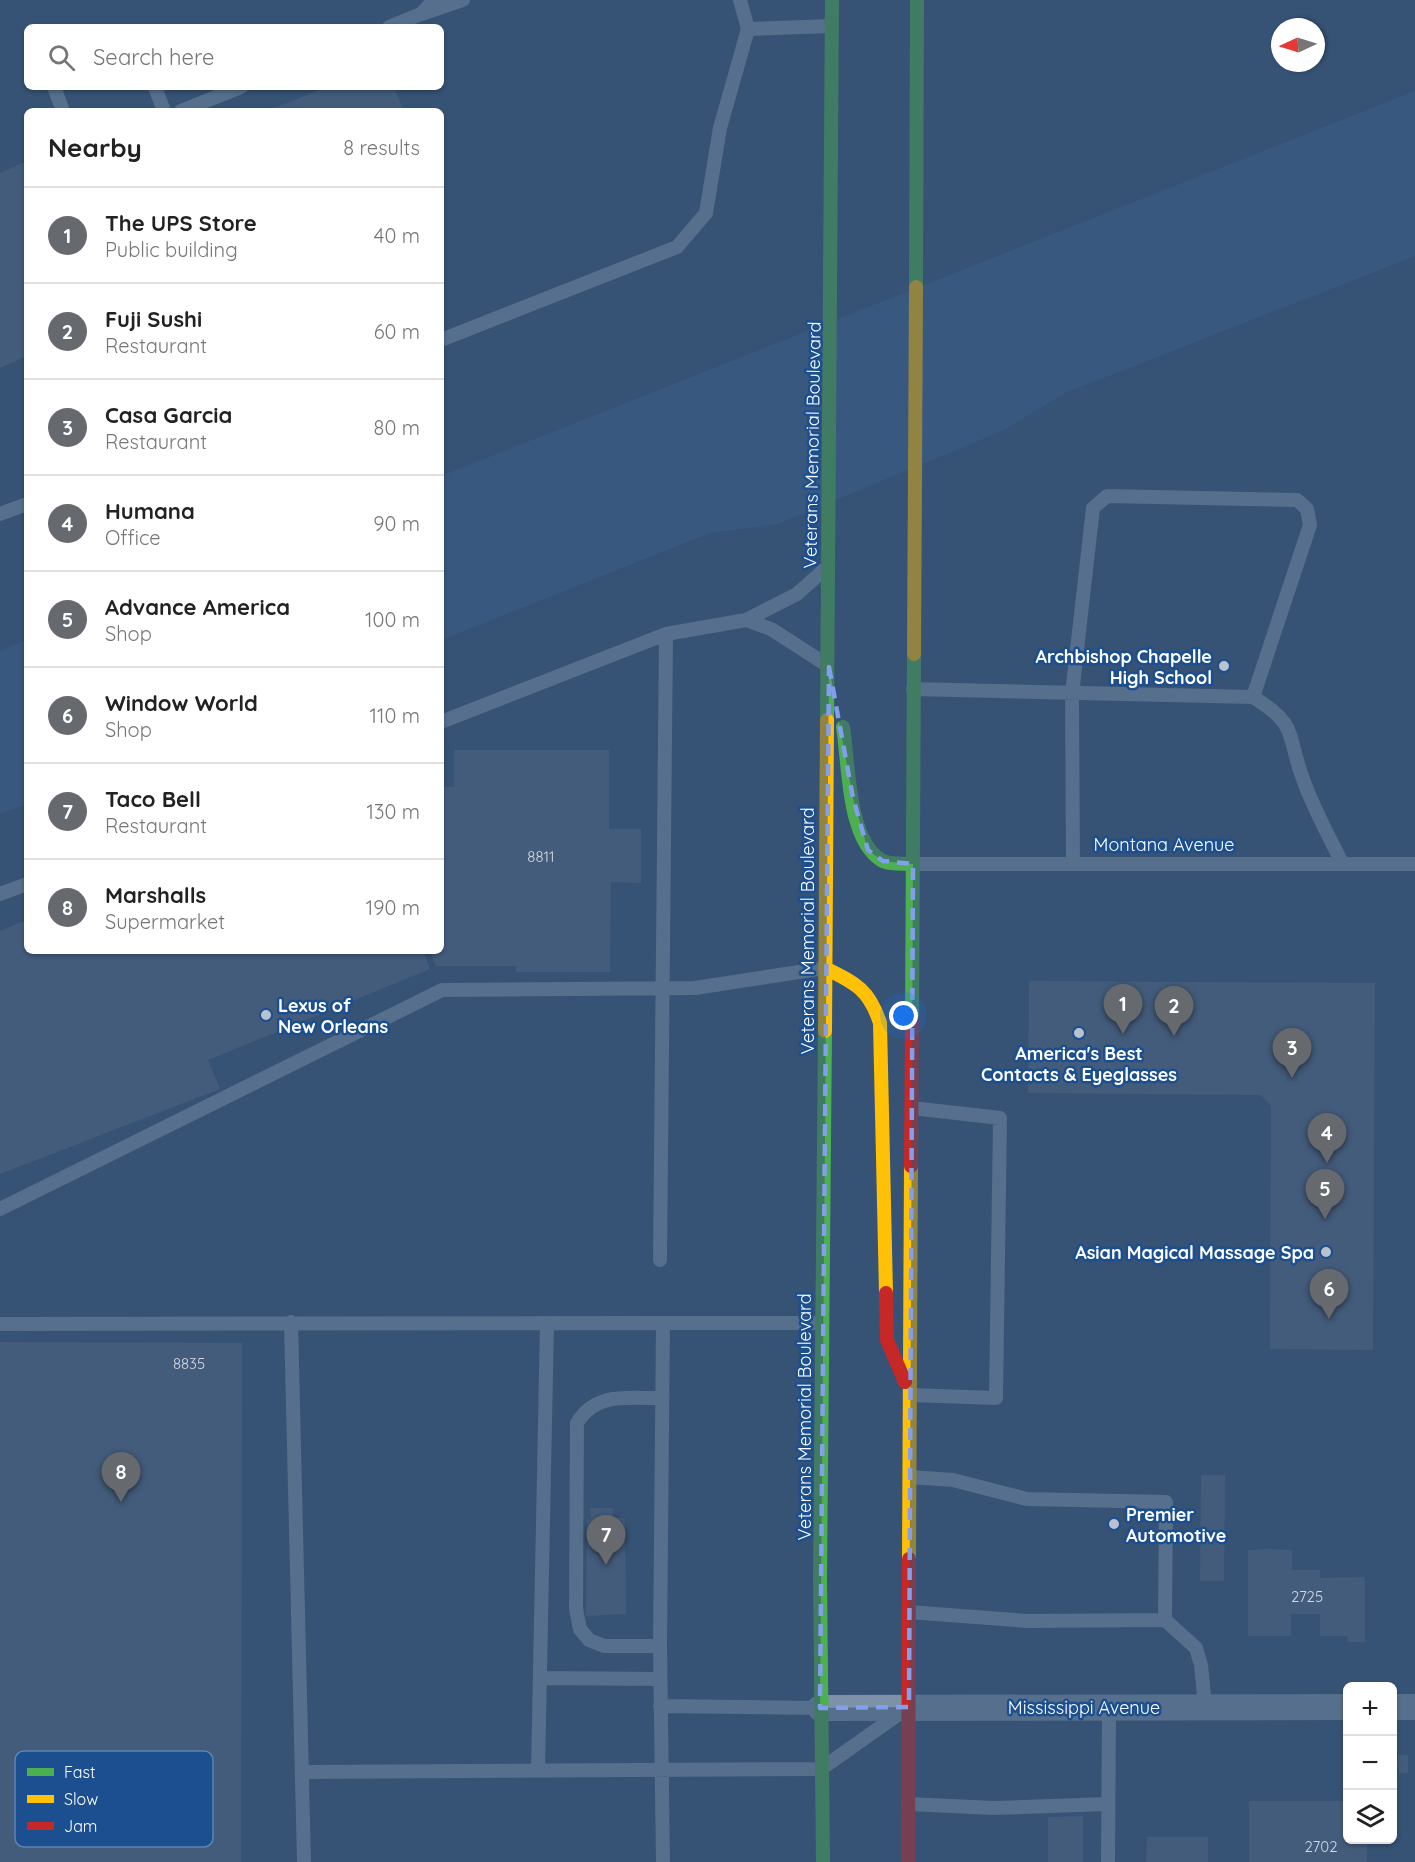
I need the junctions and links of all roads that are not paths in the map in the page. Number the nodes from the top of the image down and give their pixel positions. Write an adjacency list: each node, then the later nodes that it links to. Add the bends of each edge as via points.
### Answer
1 (434, 0): 6 (lane)
2 (463, 0): 6 (lane)
3 (740, 0): 9 (lane)
4 (832, 0): 8 (main road, Veterans Memorial Boulevard)
5 (917, 0): 23 (main road)
6 (422, 14): 7 (lane)
7 (397, 24)
8 (832, 26): 9 (lane); 19 (main road, Veterans Memorial Boulevard)
9 (748, 29): 16 (lane, via 720,128 706,213 677,247)
10 (55, 90): 13 (lane)
11 (156, 90): 14 (lane)
12 (234, 90): 15 (lane)
13 (62, 108)
14 (163, 108)
15 (188, 108)
16 (444, 339)
17 (24, 505): 18 (lane)
18 (0, 514)
19 (829, 566): 20 (lane, via 797,594); 22 (main road, Veterans Memorial Boulevard)
20 (746, 620): 21 (lane); 22 (lane, via 771,629)
21 (666, 634): 26 (lane); 34 (lane)
22 (829, 667): 29 (main road, via 846,740 853,798 868,850 883,861); 33 (main road, Veterans Memorial Boulevard)
23 (913, 688): 24 (lane); 29 (main road)
24 (1072, 694): 25 (lane); 25 (lane, via 1093,508 1107,496 1297,500 1307,509 1310,525); 27 (lane)
25 (1253, 697): 28 (lane, via 1275,711 1291,733 1302,778)
26 (444, 721)
27 (1073, 863): 28 (lane, Montana Avenue); 29 (lane, Montana Avenue)
28 (1342, 863): 30 (lane, Montana Avenue)
29 (913, 864): 35 (main road)
30 (1415, 864)
31 (24, 885): 32 (lane)
32 (0, 894)
33 (825, 968): 34 (lane, via 695,988); 41 (main road, Veterans Memorial Boulevard); 43 (main road, via 864,988 874,1002 880,1023 887,1340)
34 (663, 988): 36 (lane, via 442,990); 37 (lane)
35 (912, 1108): 43 (main road); 43 (lane, via 1000,1118 1000,1129 996,1398)
36 (0, 1209)
37 (660, 1260)
38 (291, 1322): 39 (lane); 42 (lane); 62 (lane)
39 (547, 1323): 40 (lane); 49 (lane)
40 (663, 1323): 41 (lane); 44 (lane)
41 (822, 1323): 58 (main road, Veterans Memorial Boulevard)
42 (0, 1324)
43 (910, 1395): 45 (main road)
44 (662, 1398): 48 (lane); 48 (lane, via 599,1401 585,1410 577,1423 576,1527 576,1609 580,1629 589,1640 604,1646)
45 (910, 1477): 46 (main road); 47 (lane, via 962,1482 1027,1499 1167,1502)
46 (909, 1612): 47 (lane, via 1027,1621); 53 (main road)
47 (1165, 1620): 52 (lane, via 1196,1648)
48 (660, 1646): 50 (lane)
49 (540, 1678): 50 (lane); 60 (lane)
50 (660, 1679): 51 (lane)
51 (660, 1706): 58 (lane); 61 (lane)
52 (1205, 1706): 54 (street, Mississippi Avenue); 55 (street, Mississippi Avenue)
53 (909, 1707): 54 (street, Mississippi Avenue); 58 (street, Mississippi Avenue); 59 (lane); 63 (main road)
54 (1109, 1707): 64 (lane)
55 (1343, 1707)
56 (1397, 1707): 57 (street)
57 (1415, 1707)
58 (820, 1708): 59 (main road, Veterans Memorial Boulevard)
59 (821, 1769): 61 (lane); 67 (main road, Veterans Memorial Boulevard)
60 (538, 1771): 61 (lane); 62 (lane)
61 (661, 1771): 66 (lane)
62 (303, 1772): 65 (lane)
63 (908, 1804): 64 (lane, via 994,1808); 68 (main road)
64 (1108, 1804): 69 (lane)
65 (304, 1862)
66 (663, 1862)
67 (823, 1862)
68 (908, 1862)
69 (1107, 1862)

